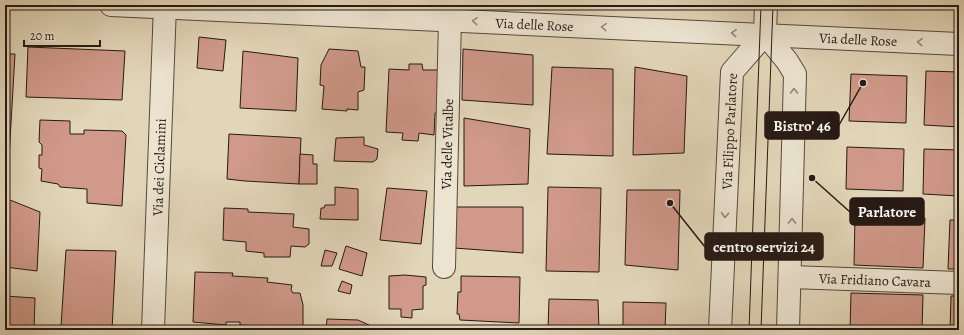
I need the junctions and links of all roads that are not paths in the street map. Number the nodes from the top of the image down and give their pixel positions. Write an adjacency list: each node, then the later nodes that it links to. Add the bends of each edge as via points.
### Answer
1 (111, 5): 3 (street, Via delle Rose)
2 (766, 5): 5 (street)
3 (165, 6): 4 (street, Via delle Rose); 10 (street, Via dei Ciclamini)
4 (450, 20): 5 (street, Via delle Rose, one-way to 4); 7 (street, Via delle Vitalbe)
5 (765, 34): 6 (street, Via delle Rose, one-way to 5); 8 (street, one-way to 5, via 795,74 788,61); 11 (street, Via Filippo Parlatore, one-way to 11, via 732,72)
6 (959, 44)
7 (444, 267)
8 (791, 277): 9 (street, Via Fridiano Cavara); 12 (street)
9 (959, 283)
10 (153, 330)
11 (720, 330)
12 (788, 330)

